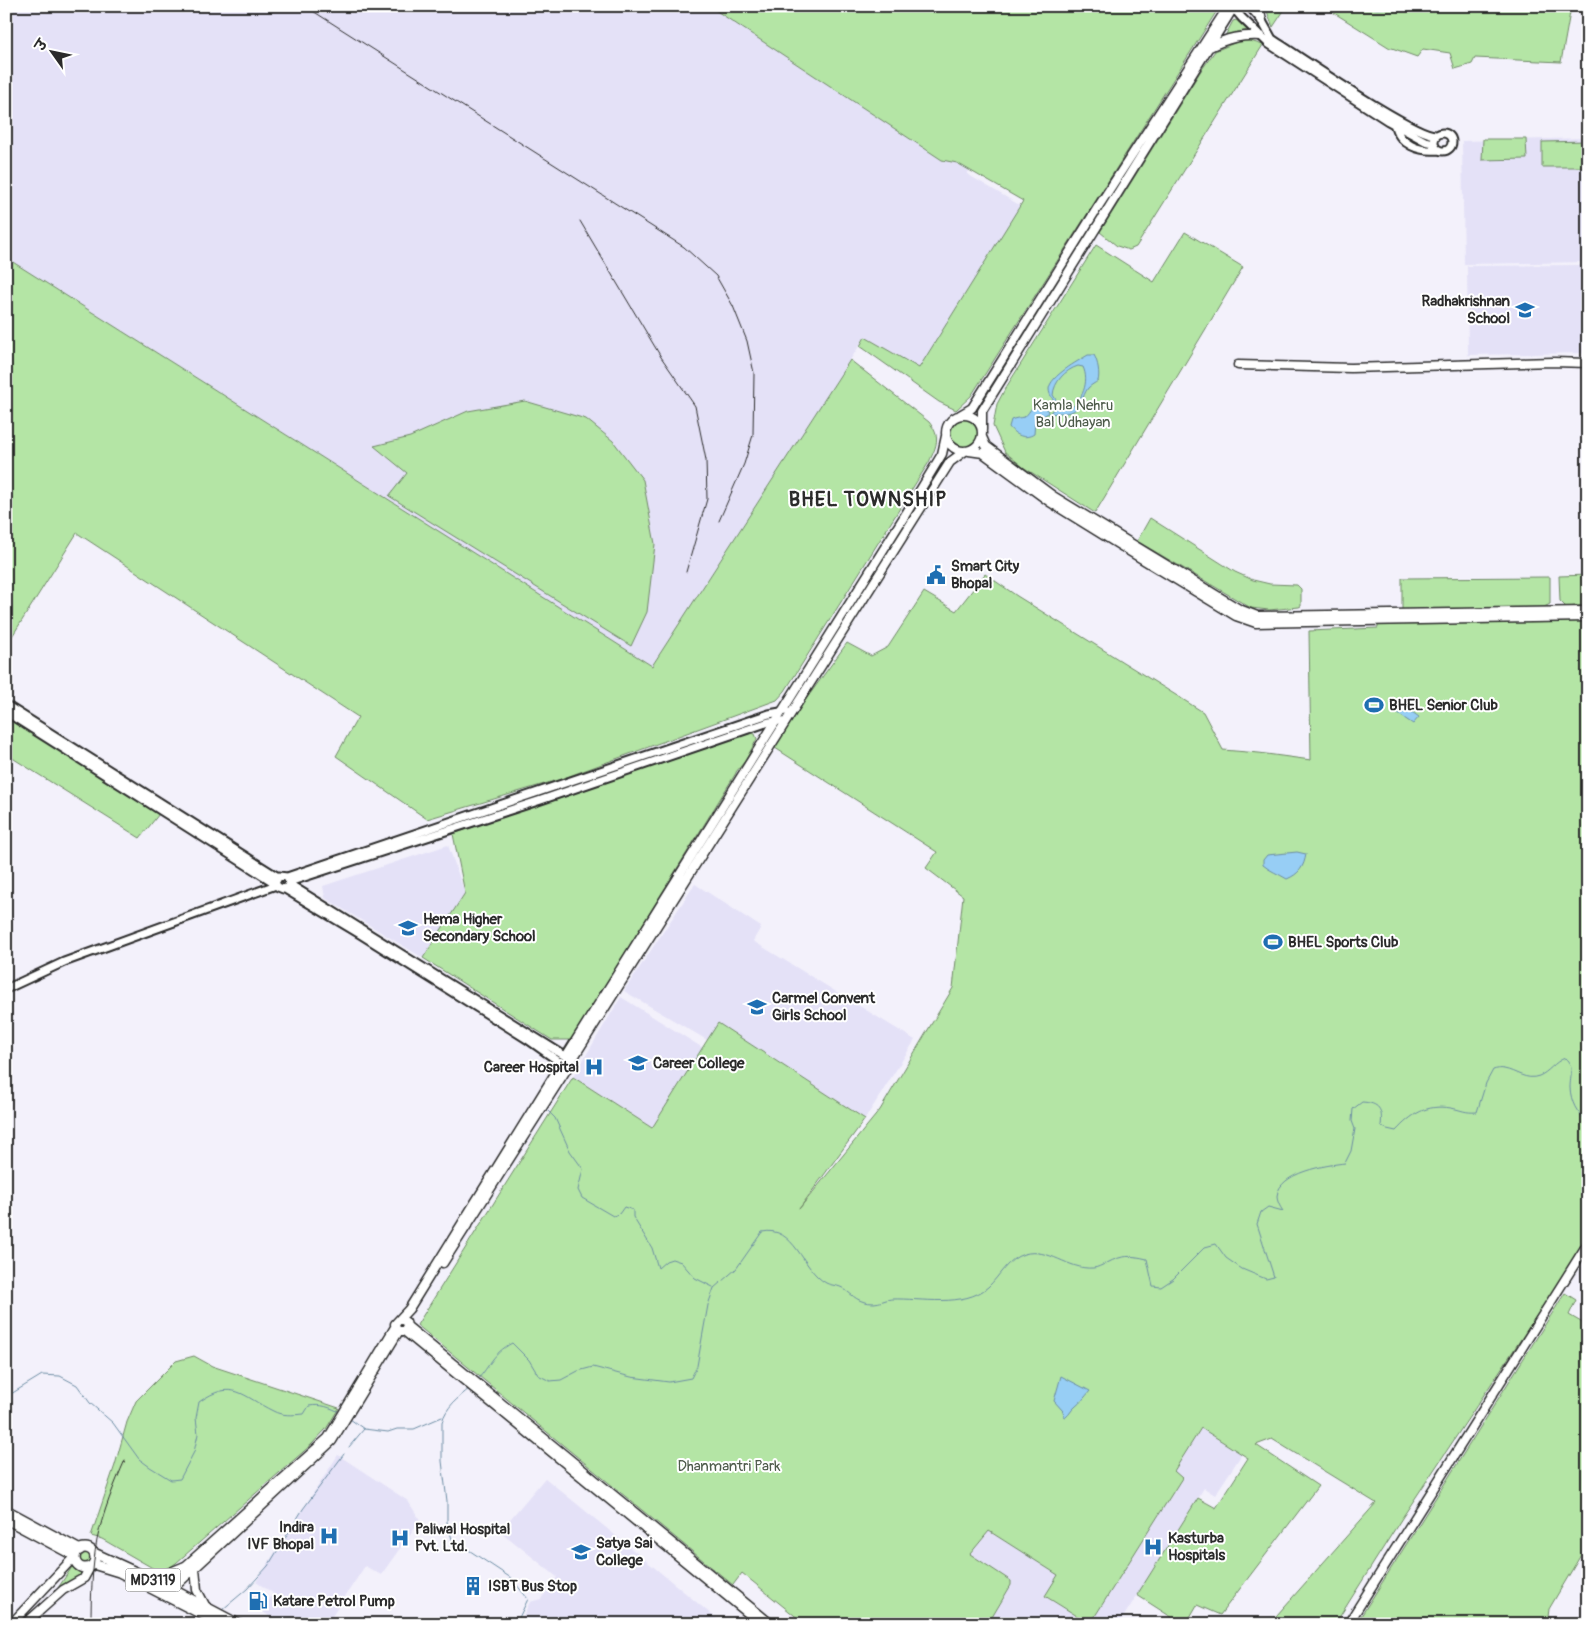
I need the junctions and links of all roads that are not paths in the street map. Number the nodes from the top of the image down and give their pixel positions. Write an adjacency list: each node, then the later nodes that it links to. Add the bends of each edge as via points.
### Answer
1 (1245, 6): 4 (main road)
2 (1249, 6): 5 (street)
3 (1260, 6): 5 (main road)
4 (1231, 8): 6 (street); 7 (main road); 14 (main road, via 1226,10 1098,207 972,408)
5 (1262, 21): 9 (street, via 1272,39 1392,116 1428,135)
6 (1261, 36): 7 (main road, via 1229,38); 8 (street)
7 (1209, 48): 15 (main road, via 982,411)
8 (1394, 124): 10 (street); 11 (street, via 1400,138 1407,144 1422,150)
9 (1437, 135): 10 (street); 11 (street, via 1448,135 1451,142 1448,149)
10 (1434, 143): 11 (street)
11 (1439, 150)
12 (1588, 363): 13 (main road, via 1351,368)
13 (1238, 364)
14 (960, 415): 15 (main road, via 972,416); 16 (main road, via 948,425)
15 (982, 433): 17 (main road, via 979,443); 18 (main road, via 986,446)
16 (946, 436): 17 (main road, via 950,446); 24 (main road, via 942,454)
17 (967, 451): 18 (main road, via 983,453); 22 (main road, via 950,462)
18 (1014, 471): 19 (main road, via 1238,609 1257,616); 20 (main road, via 1050,502 1236,616 1256,623)
19 (1588, 611)
20 (1588, 617)
21 (6, 705): 28 (street)
22 (794, 711): 24 (street); 25 (main road)
23 (6, 712): 28 (street)
24 (784, 712): 26 (main road); 29 (street, via 768,714)
25 (788, 720): 26 (street); 27 (main road)
26 (778, 721): 27 (main road); 29 (street)
27 (750, 772): 31 (main road)
28 (276, 881): 29 (street, via 282,875); 29 (street, via 280,889); 30 (street, via 64,962)
29 (288, 883): 31 (street, via 376,944)
30 (6, 989)
31 (565, 1061): 33 (main road, via 413,1301)
32 (1588, 1243): 52 (main road)
33 (402, 1326): 34 (main road); 44 (main road)
34 (341, 1422): 40 (main road, via 328,1438); 41 (main road, via 332,1441)
35 (6, 1510): 37 (main road)
36 (6, 1519): 37 (main road)
37 (78, 1553): 38 (main road, via 88,1549); 39 (main road, via 79,1566); 47 (main road)
38 (94, 1553): 39 (main road); 42 (main road, MD3119)
39 (92, 1566): 43 (main road, MD3119, via 120,1572); 48 (main road, via 84,1578 63,1590)
40 (184, 1567): 42 (main road); 43 (main road)
41 (194, 1568): 43 (main road); 45 (main road, via 197,1590)
42 (149, 1578): 43 (main road, MD3119)
43 (165, 1590): 45 (main road, MD3119)
44 (740, 1602): 50 (main road); 51 (main road)
45 (208, 1611): 46 (main road, MD3119)
46 (221, 1621): 49 (main road, MD3119)
47 (11, 1624)
48 (25, 1624)
49 (238, 1624)
50 (761, 1624)
51 (771, 1624)
52 (1348, 1624)

